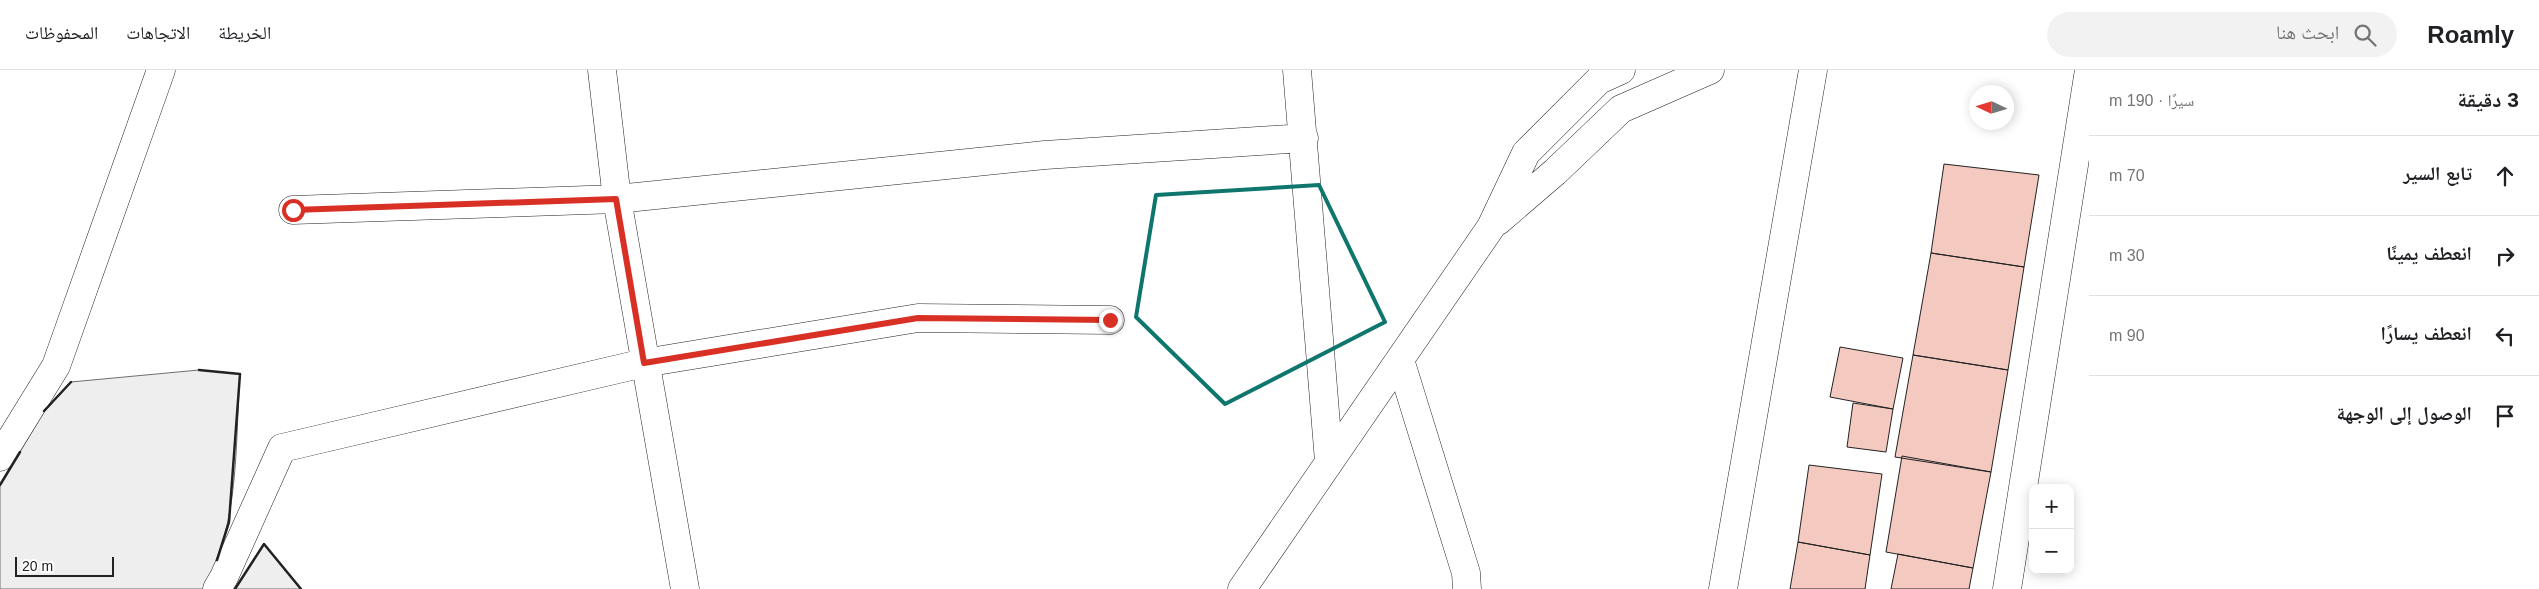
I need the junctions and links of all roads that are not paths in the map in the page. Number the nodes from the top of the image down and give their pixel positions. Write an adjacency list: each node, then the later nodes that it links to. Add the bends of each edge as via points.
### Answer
1 (161, 70): 15 (street, via 56,366)
2 (602, 70): 9 (street)
3 (1297, 70): 8 (street)
4 (1621, 70): 11 (street, via 1599,80 1526,153)
5 (1710, 70): 11 (street, via 1621,109)
6 (1813, 70): 22 (street)
7 (2089, 70): 23 (street)
8 (1304, 138): 9 (street, via 1045,155); 17 (street)
9 (616, 199): 10 (street); 14 (street)
10 (293, 210)
11 (1491, 227): 13 (street)
12 (1110, 320): 14 (street, via 918,318)
13 (1400, 360): 17 (street); 21 (street, via 1466,572)
14 (644, 363): 18 (street, via 282,448); 19 (street)
15 (10, 426): 16 (street)
16 (0, 458)
17 (1329, 461): 20 (street)
18 (217, 589)
19 (685, 589)
20 (1242, 589)
21 (1467, 589)
22 (1723, 589)
23 (2008, 589)

